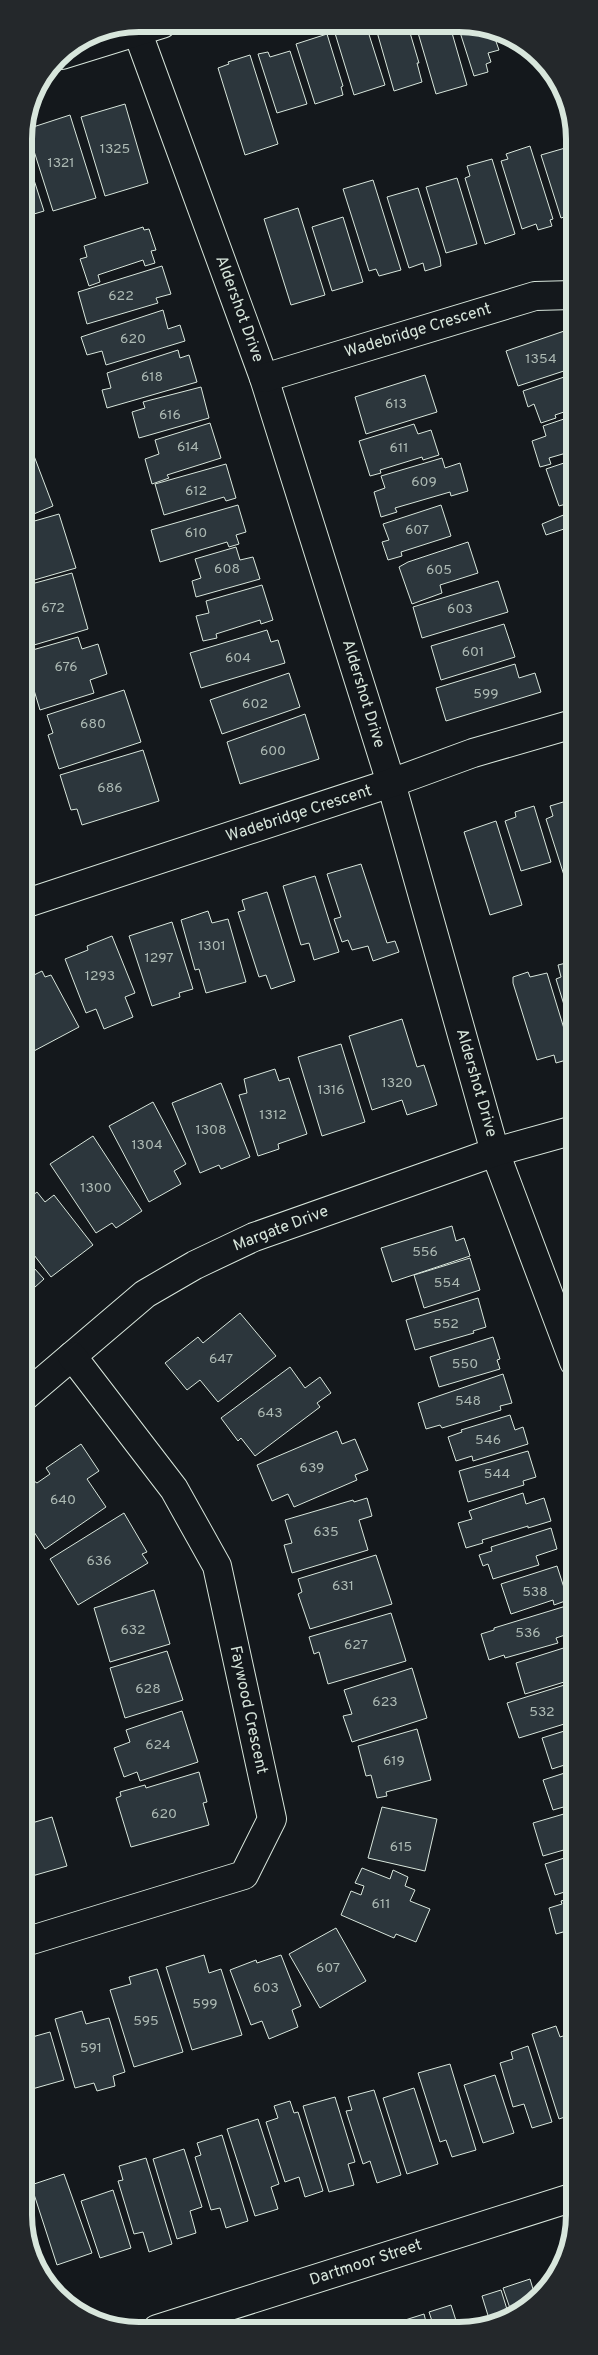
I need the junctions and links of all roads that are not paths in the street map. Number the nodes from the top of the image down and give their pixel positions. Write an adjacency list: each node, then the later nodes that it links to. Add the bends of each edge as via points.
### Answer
1 (146, 32): 5 (street, Aldershot Drive)
2 (127, 33): 3 (street)
3 (87, 46)
4 (566, 294): 5 (street, Wadebridge Crescent, via 535,296)
5 (264, 378): 7 (street, Aldershot Drive)
6 (566, 726): 7 (street, Wadebridge Crescent, via 473,754)
7 (391, 784): 8 (street, Wadebridge Crescent); 10 (street, Aldershot Drive)
8 (33, 901)
9 (566, 1132): 10 (street, Margate Drive)
10 (495, 1152): 11 (street, Aldershot Drive); 12 (street, Margate Drive, via 254,1237 195,1265 145,1294)
11 (565, 1339)
12 (72, 1356): 13 (street, Margate Drive); 14 (street, Faywood Crescent, via 174,1489 217,1566 272,1819 244,1876)
13 (32, 1390)
14 (32, 1940)
15 (565, 2200): 16 (street, Dartmoor Street)
16 (179, 2322)

